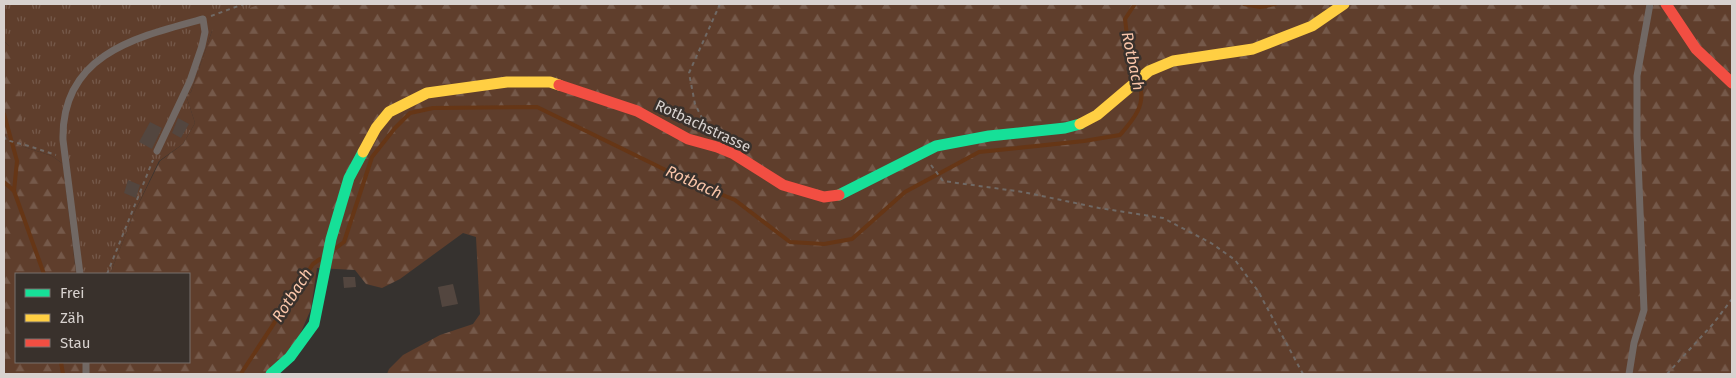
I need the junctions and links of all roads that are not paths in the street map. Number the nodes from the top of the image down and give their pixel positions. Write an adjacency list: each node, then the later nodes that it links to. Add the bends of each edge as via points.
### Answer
1 (1344, 4): 7 (street, Rotbachstrasse, via 1312,26 1253,49 1173,61 1149,71 1081,124 936,146 843,194 824,197 783,184 734,154 688,139 637,111 550,82 507,82 427,93 389,112 376,128 349,178 331,239 314,324 290,357)
2 (1650, 4): 8 (lane, via 1637,76 1644,310)
3 (1666, 4): 4 (street, via 1696,50)
4 (1732, 83)
5 (157, 151): 6 (lane, via 190,81 205,32 203,19 156,31 111,50 93,65 67,105 63,130 65,158)
6 (80, 273)
7 (271, 374)
8 (1629, 374)

